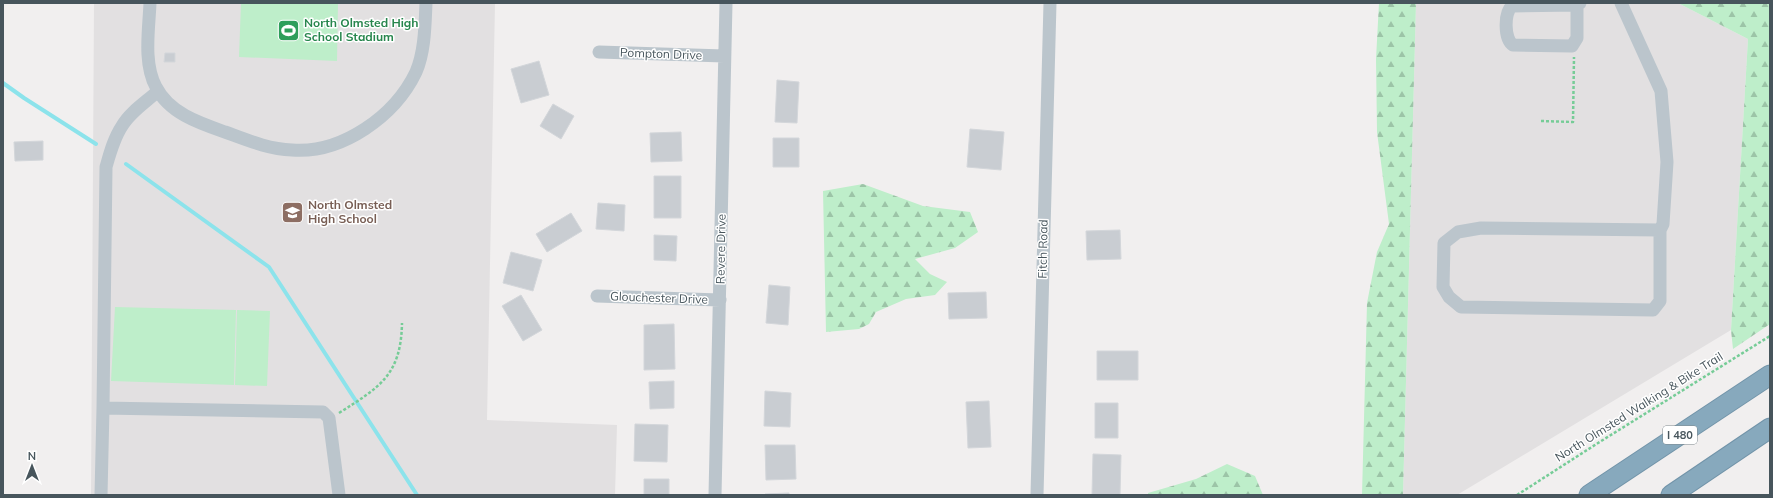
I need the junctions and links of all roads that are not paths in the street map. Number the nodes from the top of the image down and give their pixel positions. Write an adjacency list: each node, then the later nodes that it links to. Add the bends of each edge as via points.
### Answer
1 (150, 3): 9 (street, via 150,67 151,77)
2 (426, 3): 9 (street, via 420,60 404,91 378,120 361,132 334,144 321,148 293,150 265,146 215,129 176,111)
3 (726, 3): 8 (street, Revere Drive)
4 (1050, 3): 19 (street, Fitch Road)
5 (1621, 3): 10 (street, via 1661,91 1668,162 1663,224)
6 (1578, 4): 6 (street, via 1512,6 1507,13 1507,37 1510,43 1572,46 1577,38)
7 (599, 52): 8 (street, Pompton Drive)
8 (724, 56): 12 (street, Revere Drive)
9 (158, 91): 14 (street, via 122,126 106,167)
10 (1660, 230): 10 (street, via 1660,301 1653,310 1461,307 1449,297 1443,287 1444,243 1458,232 1481,228)
11 (597, 296): 12 (street, Glouchester Drive)
12 (720, 300): 18 (street, Revere Drive)
13 (1770, 375): 20 (highway, I 480)
14 (103, 408): 16 (street); 17 (street, via 323,412 329,418)
15 (1770, 428): 21 (highway)
16 (101, 495)
17 (340, 495)
18 (715, 495)
19 (1037, 495)
20 (1589, 495)
21 (1671, 495)

